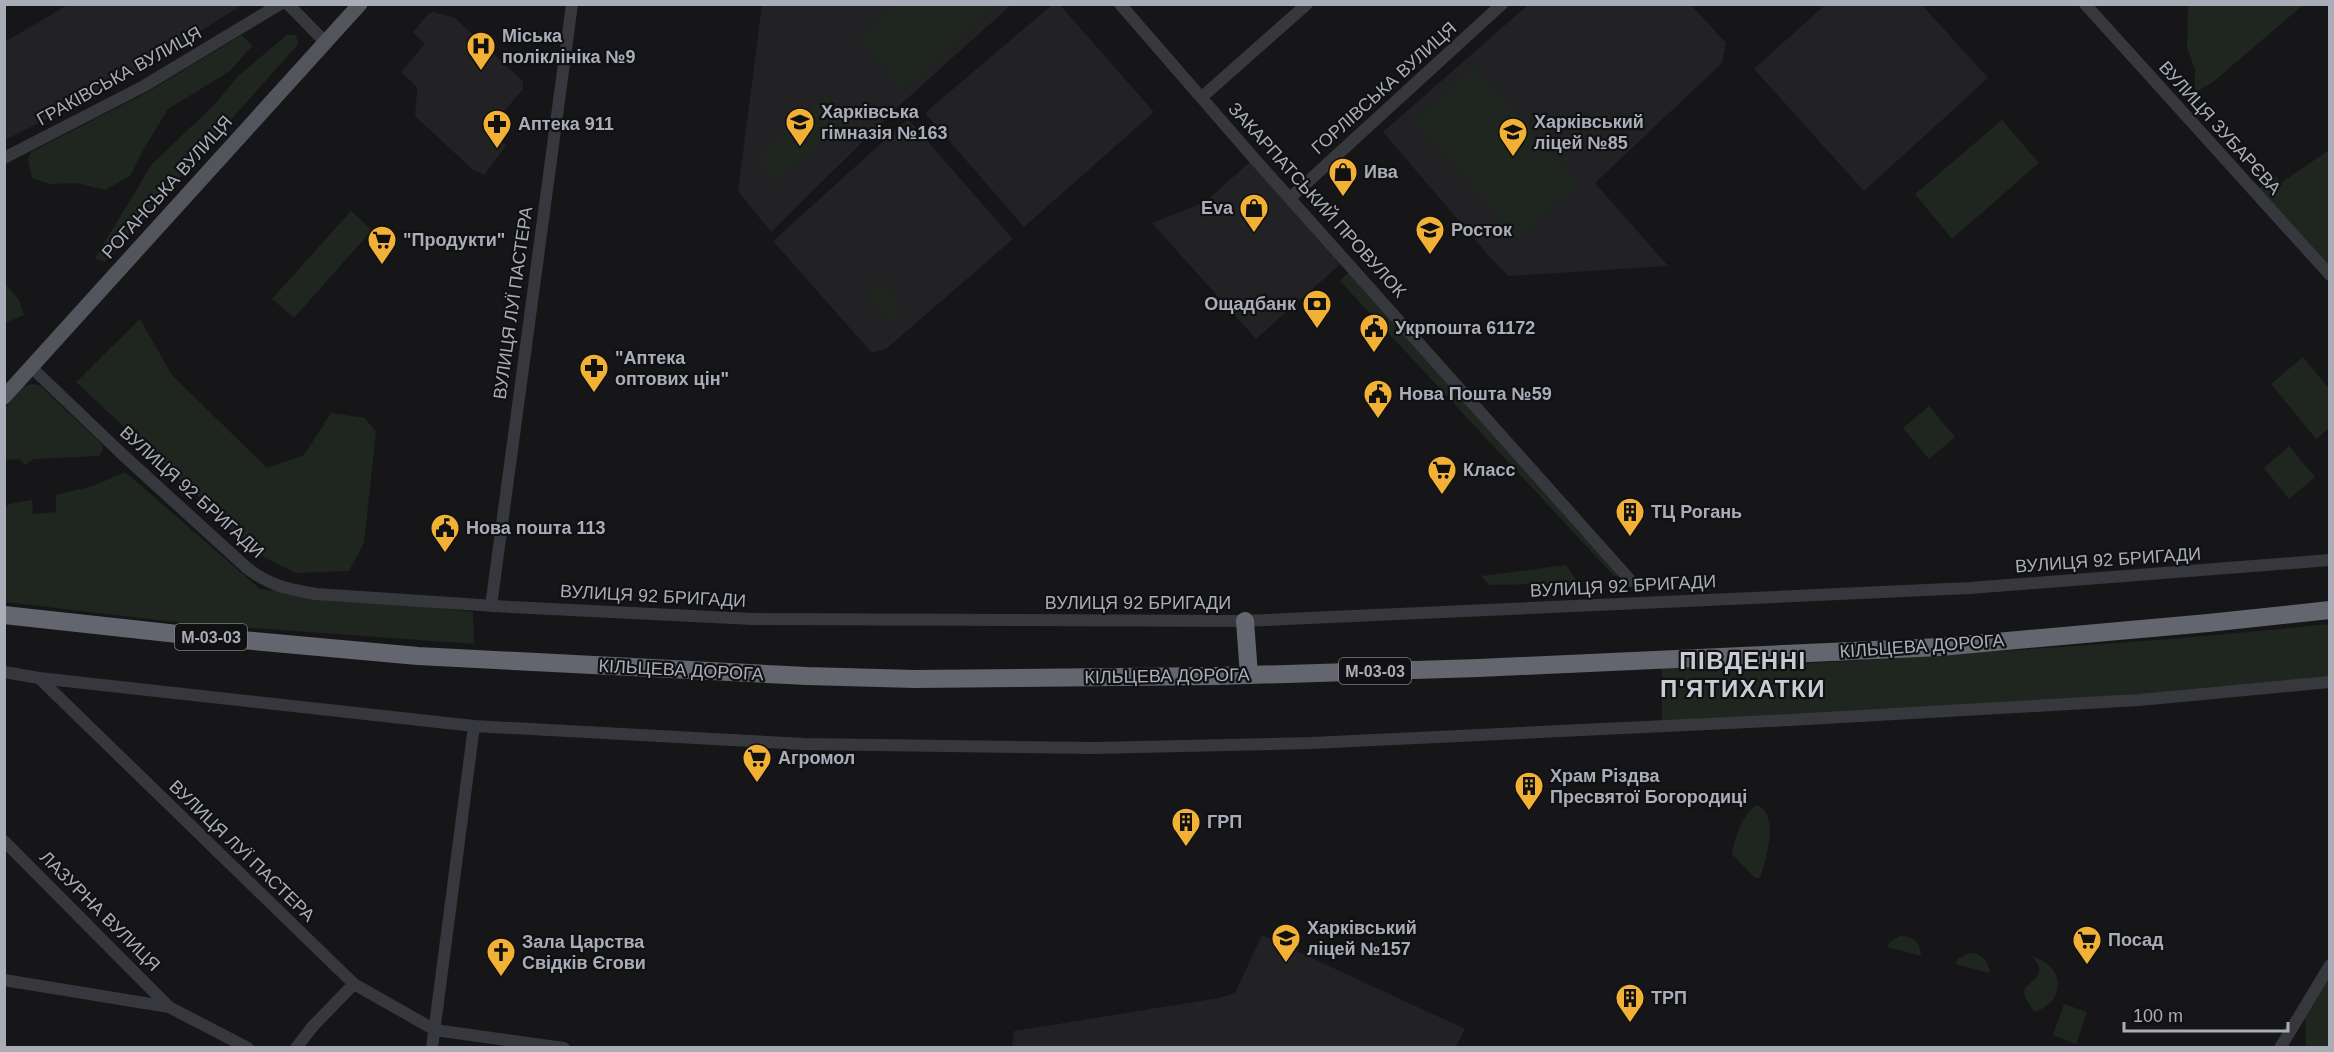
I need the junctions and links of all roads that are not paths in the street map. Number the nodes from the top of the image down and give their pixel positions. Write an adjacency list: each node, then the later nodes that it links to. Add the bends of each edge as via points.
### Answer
1 (279, 4): 11 (street, ГРАКІВСЬКА ВУЛИЦЯ, via 144,86)
2 (288, 4): 9 (street)
3 (360, 4): 9 (main road, РОГАНСЬКА ВУЛИЦЯ)
4 (572, 4): 18 (street, ВУЛИЦЯ ЛУЇ ПАСТЕРА)
5 (1120, 4): 10 (street, ЗАКАРПАТСЬКИЙ ПРОВУЛОК)
6 (1306, 4): 10 (street)
7 (1502, 4): 12 (street, ГОРЛІВСЬКА ВУЛИЦЯ)
8 (2085, 4): 13 (street, ВУЛИЦЯ ЗУБАРЄВА)
9 (326, 43): 14 (main road, РОГАНСЬКА ВУЛИЦЯ)
10 (1202, 97): 12 (street, ЗАКАРПАТСЬКИЙ ПРОВУЛОК)
11 (4, 158)
12 (1290, 198): 17 (street, ЗАКАРПАТСЬКИЙ ПРОВУЛОК)
13 (2330, 275)
14 (31, 367): 15 (main road, РОГАНСЬКА ВУЛИЦЯ); 18 (street, ВУЛИЦЯ 92 БРИГАДИ, via 264,581 316,594)
15 (4, 398)
16 (2330, 560): 21 (street, ВУЛИЦЯ 92 БРИГАДИ, via 1970,588)
17 (1631, 581)
18 (491, 606): 21 (street, ВУЛИЦЯ 92 БРИГАДИ, via 776,619)
19 (2330, 610): 23 (highway, КІЛЬЦЕВА ДОРОГА / М-03-03, via 1940,646 1490,668)
20 (4, 615): 23 (highway, КІЛЬЦЕВА ДОРОГА / М-03-03, via 418,656 807,676 915,679)
21 (1245, 621): 23 (highway)
22 (4, 672): 24 (street)
23 (1249, 675)
24 (39, 678): 26 (street); 30 (street, ВУЛИЦЯ ЛУЇ ПАСТЕРА)
25 (2330, 682): 26 (street, via 2139,700 1790,720 1205,746 805,744)
26 (474, 726): 32 (street)
27 (4, 841): 31 (street, ЛАЗУРНА ВУЛИЦЯ)
28 (2330, 965): 38 (street)
29 (4, 980): 31 (street, ЛАЗУРНА ВУЛИЦЯ)
30 (354, 984): 32 (street, ВУЛИЦЯ ЛУЇ ПАСТЕРА); 35 (street)
31 (170, 1007): 33 (street, ЛАЗУРНА ВУЛИЦЯ)
32 (435, 1030): 36 (street); 37 (street)
33 (248, 1047)
34 (282, 1047): 35 (street)
35 (296, 1047)
36 (432, 1047)
37 (564, 1047)
38 (2280, 1047)

